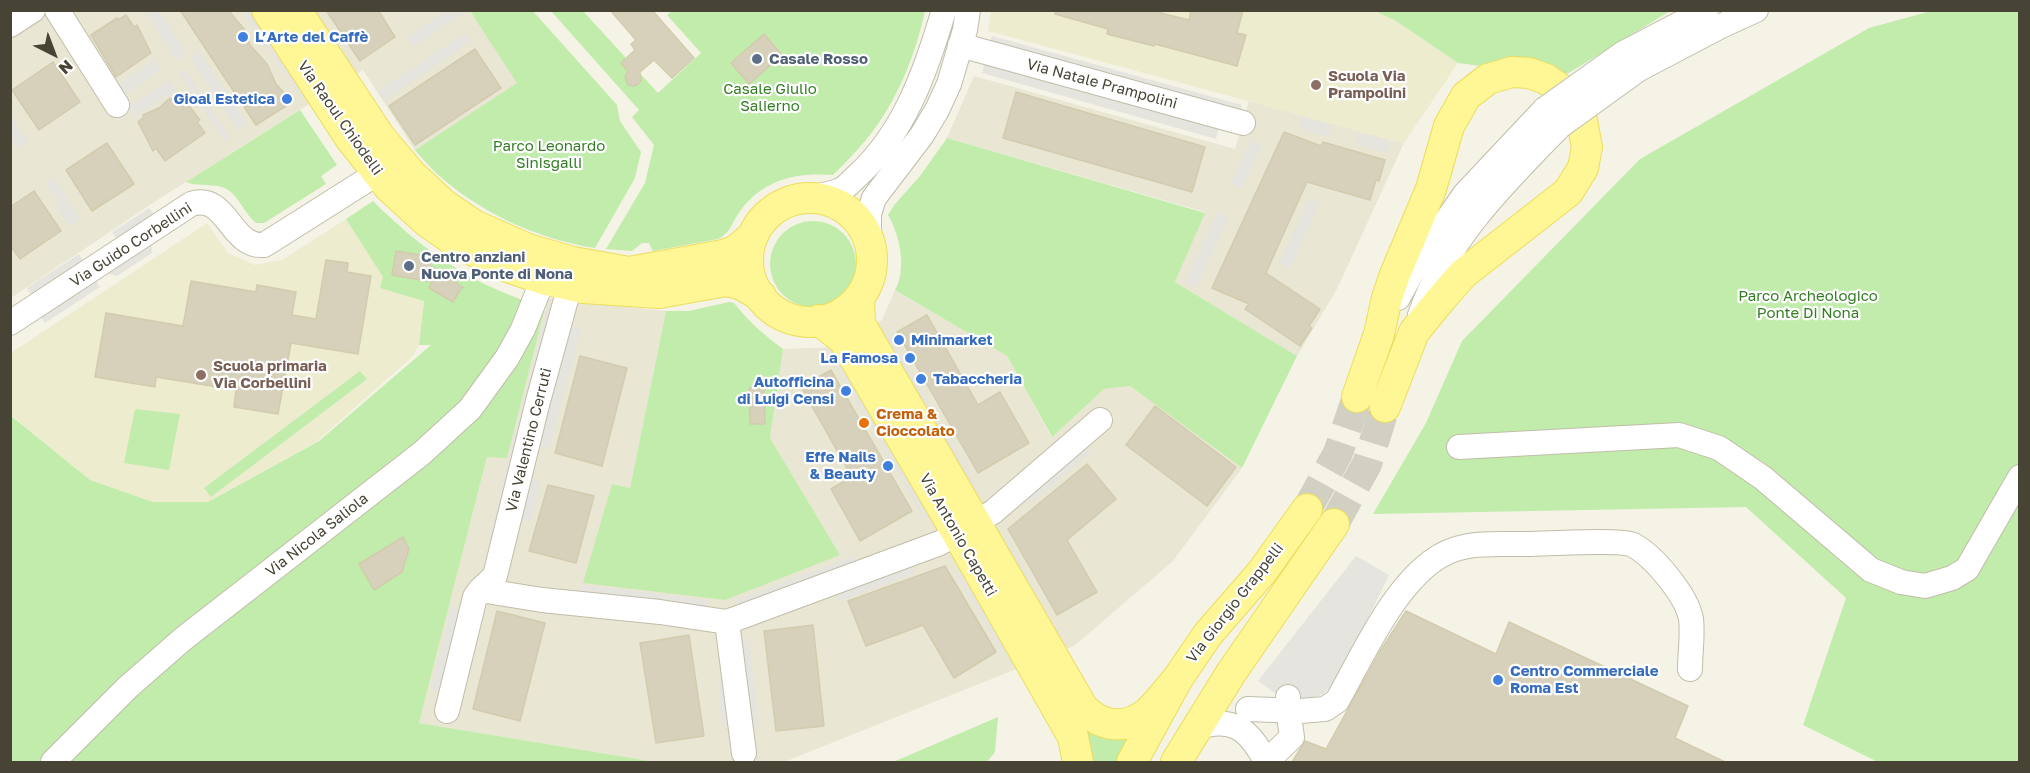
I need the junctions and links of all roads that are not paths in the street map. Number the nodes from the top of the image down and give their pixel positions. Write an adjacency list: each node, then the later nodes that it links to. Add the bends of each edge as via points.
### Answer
1 (33, 10): 8 (street)
2 (57, 10): 10 (street)
3 (267, 10): 13 (main road, Via Raoul Chiodelli, via 350,138)
4 (296, 10): 13 (main road, Via Raoul Chiodelli, via 376,131)
5 (1756, 10): 7 (street)
6 (942, 17): 9 (street, Via Natale Prampolini); 14 (street, via 928,64 891,137 844,188)
7 (1713, 18): 11 (street, bridge, via 1639,69)
8 (10, 25)
9 (964, 28): 12 (street, Via Natale Prampolini); 16 (street, via 949,84 937,110 874,198 869,214)
10 (117, 105)
11 (1552, 118): 22 (street, via 1460,240 1427,296); 23 (street, via 1464,194 1417,263)
12 (1243, 123)
13 (386, 163): 15 (main road, Via Raoul Chiodelli, via 411,174 443,204 474,225 528,249 573,262 629,272 723,255 735,251); 17 (main road, Via Raoul Chiodelli, via 388,187 457,243 508,267); 21 (street, Via Guido Corbellini, via 350,191 264,245 244,240 208,202 191,204)
14 (806, 198): 15 (main road, via 781,203 769,211); 16 (main road, via 825,200 842,208)
15 (753, 236): 18 (main road, via 748,267)
16 (869, 239): 19 (main road, via 874,257 867,288)
17 (557, 282): 18 (main road, Via Raoul Chiodelli, via 583,288 659,293 726,281); 32 (street, Via Valentino Cerruti, via 538,401 495,576); 42 (street, Via Nicola Saliola, via 470,409 422,453 183,639)
18 (761, 296): 20 (main road, via 782,314 800,320)
19 (859, 300): 20 (main road, via 848,311); 31 (main road, Via Antonio Capetti, via 860,324)
20 (819, 320): 31 (main road, Via Antonio Capetti, via 844,340)
21 (10, 323)
22 (1414, 332): 23 (main road, via 1463,274 1568,192 1583,168 1587,147 1582,121 1560,88 1546,80 1512,72 1488,79 1466,96 1449,126 1431,189 1387,298); 25 (main road)
23 (1379, 334): 24 (main road)
24 (1357, 397)
25 (1386, 407)
26 (1100, 420): 31 (street, Via Antonio Capetti, via 993,512)
27 (1460, 447): 28 (street, via 1679,435 1719,448 1763,478 1871,570 1925,586 1967,569)
28 (2019, 477)
29 (1307, 509): 35 (main road, Via Giorgio Grappelli)
30 (1334, 524): 37 (main road)
31 (966, 528): 33 (street, via 940,543); 38 (main road, Via Antonio Capetti)
32 (480, 590): 33 (street); 39 (street, Via Valentino Cerruti)
33 (727, 622): 41 (street)
34 (1690, 669): 36 (street, via 1690,619 1682,596 1653,560 1632,545 1464,545 1430,562 1391,606 1337,701 1325,709)
35 (1178, 678): 38 (main road, Via Antonio Capetti, via 1146,714 1128,723 1100,722); 44 (main road, Via Giorgio Grappelli)
36 (1283, 700): 37 (street, via 1264,700 1248,709); 46 (street, via 1292,737)
37 (1211, 703): 40 (main road)
38 (1068, 705): 43 (main road, Via Antonio Capetti)
39 (447, 711)
40 (1196, 728): 45 (main road); 46 (street, via 1212,722 1233,726 1255,743)
41 (744, 753)
42 (53, 762)
43 (1078, 762)
44 (1132, 762)
45 (1176, 762)
46 (1266, 762)

